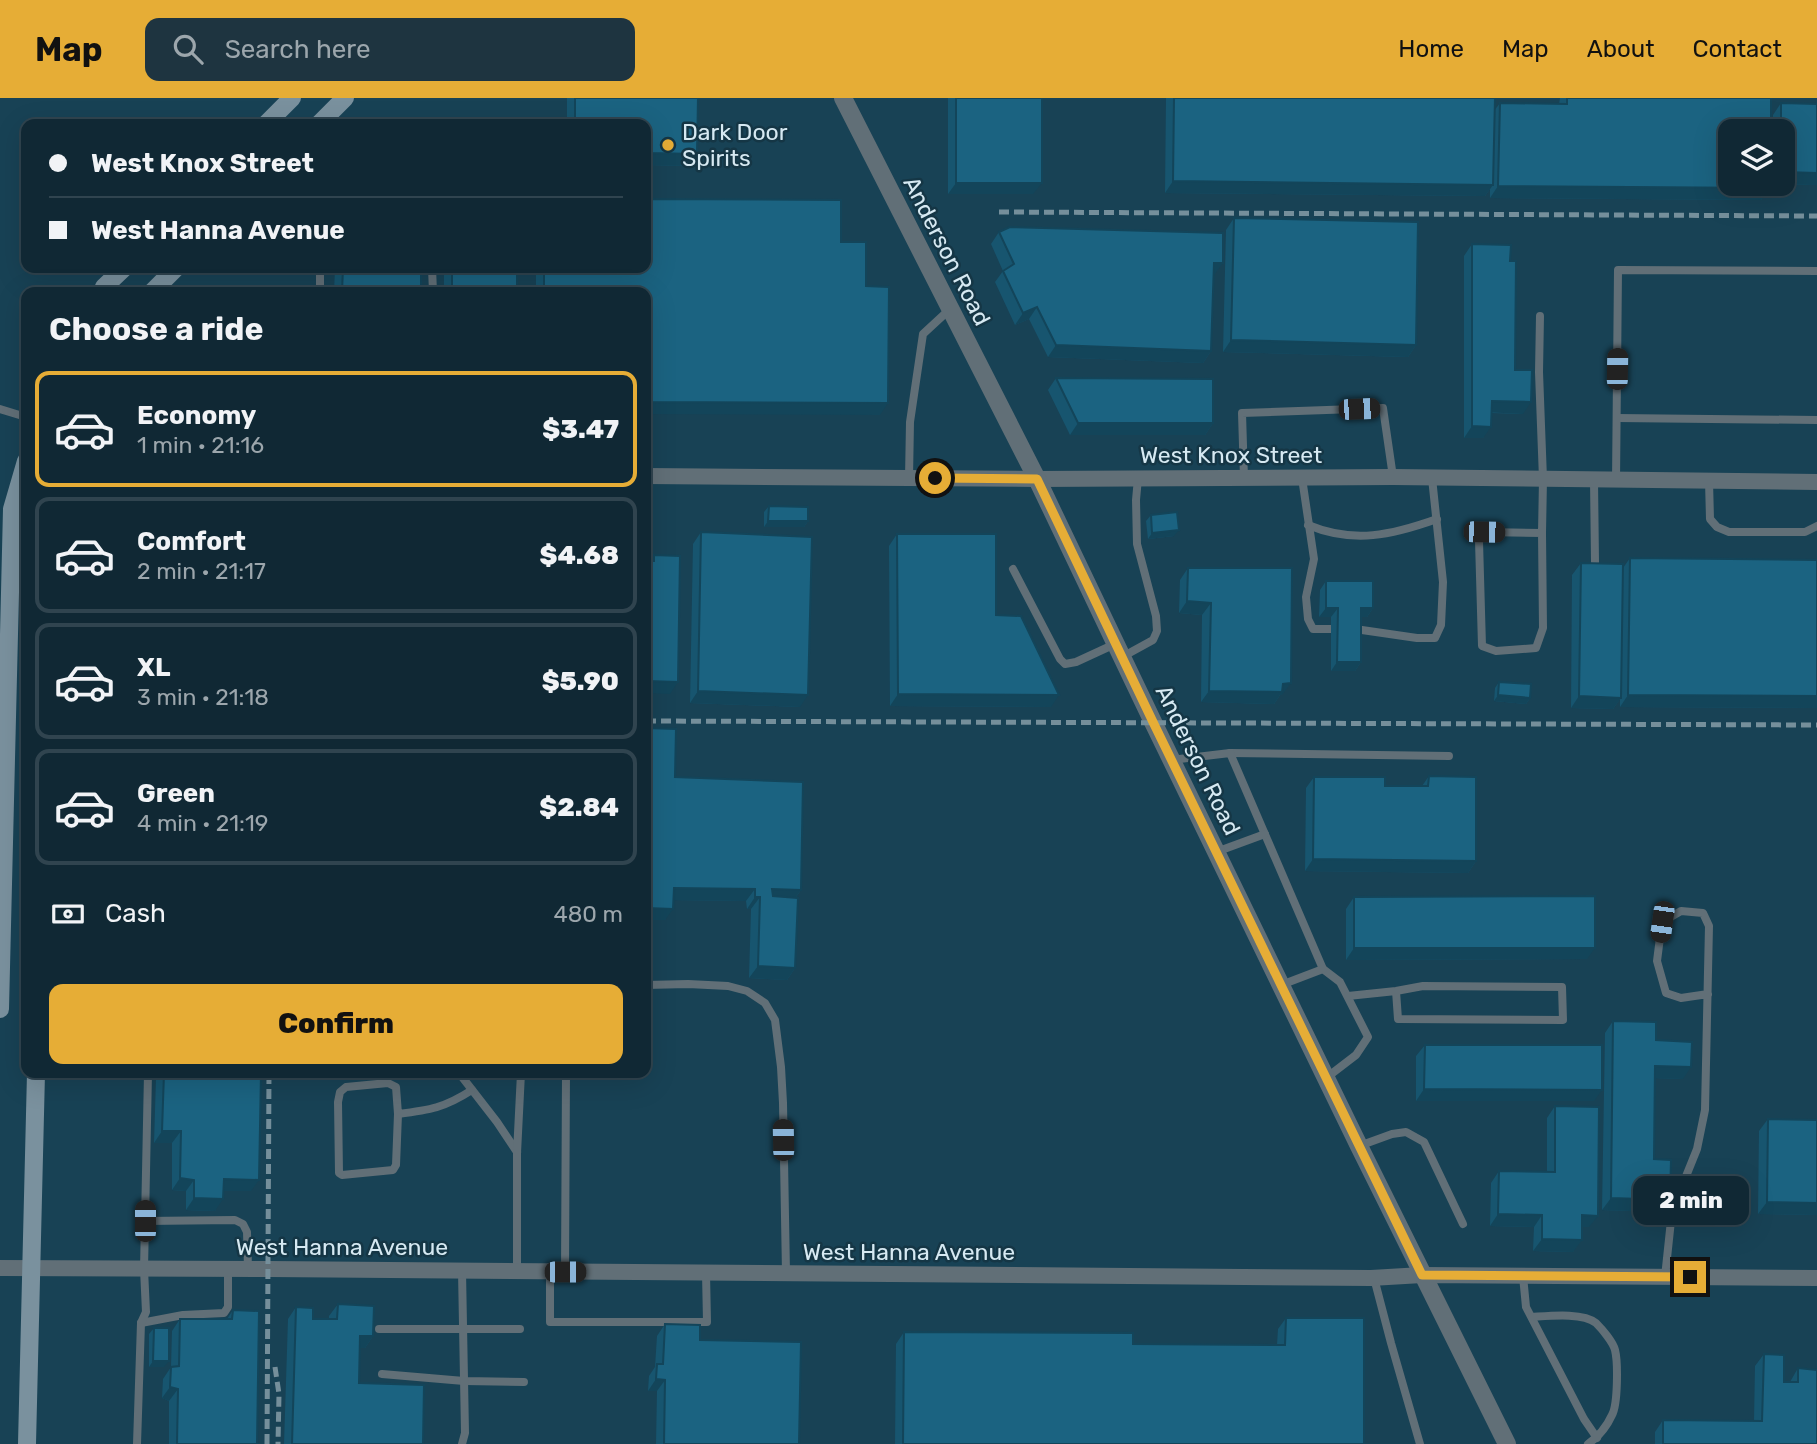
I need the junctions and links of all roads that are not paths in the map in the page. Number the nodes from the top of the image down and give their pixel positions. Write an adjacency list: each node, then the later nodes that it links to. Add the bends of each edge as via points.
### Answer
1 (292, 98): 4 (main road)
2 (345, 98): 5 (main road)
3 (843, 98): 11 (street, Anderson Road)
4 (271, 119)
5 (324, 119)
6 (1817, 271): 15 (lane, via 1618,270)
7 (119, 273): 9 (main road)
8 (171, 273): 10 (main road)
9 (104, 287)
10 (157, 287)
11 (949, 310): 20 (lane, via 923,334 909,422); 25 (street, Anderson Road)
12 (1540, 316): 26 (lane)
13 (0, 409): 14 (lane)
14 (21, 415)
15 (1617, 418): 16 (lane); 28 (lane)
16 (1817, 420)
17 (651, 476): 20 (street, West Knox Street)
18 (1393, 477): 22 (lane, via 1383,408 1242,413); 23 (street, West Knox Street); 24 (street, West Knox Street)
19 (21, 478): 40 (main road, via 12,509)
20 (909, 478): 25 (street, West Knox Street)
21 (1138, 478): 22 (street, West Knox Street); 25 (street, West Knox Street); 39 (lane, via 1137,544 1157,631 1153,640)
22 (1244, 478): 23 (street, West Knox Street)
23 (1302, 478): 32 (lane)
24 (1432, 478): 26 (street, West Knox Street); 31 (lane)
25 (1037, 479): 39 (street, Anderson Road)
26 (1543, 479): 27 (street, West Knox Street); 34 (lane)
27 (1594, 480): 28 (street, West Knox Street); 35 (lane)
28 (1616, 481): 29 (street, West Knox Street)
29 (1709, 481): 30 (street, West Knox Street); 33 (lane, via 1710,519 1717,527 1729,532 1805,532)
30 (1817, 482)
31 (1437, 519): 32 (lane, via 1377,536 1346,535); 38 (lane, via 1443,582 1441,625 1435,638)
32 (1308, 525): 37 (lane, via 1314,559 1306,597 1308,619 1313,629)
33 (1817, 526)
34 (1542, 533): 34 (lane, via 1484,532 1479,541 1482,646 1496,651 1536,648 1543,628)
35 (1595, 562)
36 (1013, 569): 39 (lane, via 1065,664)
37 (1331, 629)
38 (1355, 629)
39 (1119, 651): 44 (street, Anderson Road)
40 (4, 684): 41 (main road)
41 (3, 745): 53 (main road)
42 (1230, 753): 43 (lane); 44 (lane); 45 (lane)
43 (1449, 756)
44 (1171, 760): 46 (street, Anderson Road)
45 (1265, 834): 46 (lane); 47 (lane)
46 (1216, 852): 49 (street, Anderson Road)
47 (1323, 969): 49 (lane); 52 (lane, via 1340,982)
48 (651, 985): 75 (lane, via 728,986 747,991 765,1003 775,1020 783,1104)
49 (1280, 985): 59 (street, Anderson Road)
50 (1396, 991): 50 (lane, via 1423,986 1562,987 1563,1020 1398,1019); 52 (lane)
51 (1708, 995): 51 (lane, via 1709,926 1703,913 1681,911 1662,922 1657,961 1665,993 1681,998); 78 (lane, via 1705,1110 1697,1149 1672,1211)
52 (1348, 996): 59 (lane, via 1368,1037 1356,1055)
53 (0, 1009)
54 (36, 1078): 67 (main road)
55 (148, 1078): 64 (lane)
56 (463, 1078): 60 (lane)
57 (521, 1078): 63 (lane)
58 (566, 1078): 73 (lane)
59 (1326, 1079): 62 (street, Anderson Road)
60 (472, 1090): 61 (lane, via 453,1103); 63 (lane)
61 (398, 1114): 61 (lane, via 393,1170 339,1173 340,1092 346,1087 393,1084)
62 (1359, 1146): 65 (lane, via 1406,1132 1424,1142); 76 (street, Anderson Road)
63 (517, 1153): 72 (lane)
64 (145, 1221): 68 (lane); 70 (lane, via 236,1220 247,1232)
65 (1463, 1224)
66 (0, 1268): 67 (street, West Hanna Avenue)
67 (32, 1269): 68 (street, West Hanna Avenue); 90 (main road)
68 (144, 1269): 69 (street, West Hanna Avenue); 82 (lane, via 146,1312)
69 (228, 1269): 70 (street, West Hanna Avenue); 82 (lane, via 229,1307 224,1313)
70 (248, 1269): 71 (street, West Hanna Avenue)
71 (463, 1271): 72 (street, West Hanna Avenue); 84 (lane)
72 (517, 1271): 73 (street, West Hanna Avenue)
73 (558, 1271): 74 (street, West Hanna Avenue); 74 (lane, via 550,1322 707,1322)
74 (706, 1273): 75 (street, West Hanna Avenue)
75 (786, 1273): 79 (street, West Hanna Avenue)
76 (1422, 1275): 77 (street, West Hanna Avenue); 79 (street, West Hanna Avenue); 94 (street, Anderson Road)
77 (1523, 1276): 78 (street, West Hanna Avenue); 81 (lane, via 1526,1307)
78 (1665, 1277): 80 (street, West Hanna Avenue)
79 (1374, 1278): 93 (lane)
80 (1817, 1278)
81 (1532, 1317): 89 (lane); 89 (lane, via 1578,1317 1594,1322 1615,1348 1613,1414)
82 (141, 1323): 91 (lane)
83 (379, 1329): 84 (lane)
84 (463, 1329): 85 (lane); 87 (lane)
85 (520, 1329)
86 (382, 1374): 87 (lane)
87 (464, 1381): 88 (lane); 92 (lane)
88 (524, 1382)
89 (1597, 1438): 95 (lane)
90 (27, 1444)
91 (137, 1444)
92 (462, 1444)
93 (1420, 1444)
94 (1507, 1444)
95 (1588, 1444)

